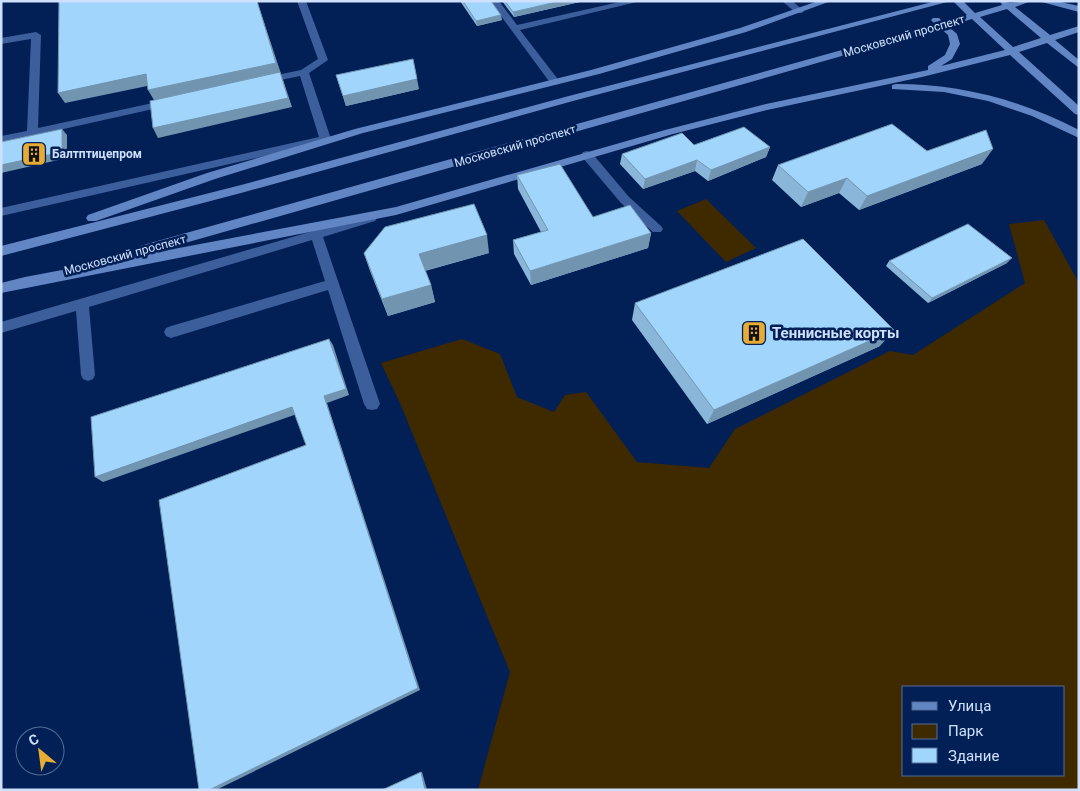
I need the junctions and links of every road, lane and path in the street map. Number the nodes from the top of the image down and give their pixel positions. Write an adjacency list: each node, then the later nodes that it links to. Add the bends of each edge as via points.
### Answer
1 (301, 1): 20 (street, via 323,60)
2 (494, 1): 14 (street)
3 (637, 1): 14 (street)
4 (786, 1): 13 (street)
5 (827, 1): 13 (main road)
6 (908, 1): 21 (main road, via 949,31 954,41 949,57)
7 (947, 1): 37 (main road, Московский проспект)
8 (957, 1): 18 (main road)
9 (1002, 1): 16 (main road)
10 (1027, 1): 38 (main road, Московский проспект)
11 (1042, 1): 12 (main road)
12 (1079, 9)
13 (799, 10): 22 (main road, via 743,30)
14 (515, 28): 22 (street)
15 (1079, 29): 16 (main road)
16 (1048, 40): 18 (main road); 19 (main road)
17 (1, 41): 28 (street, via 36,35)
18 (1013, 52): 21 (main road); 26 (main road)
19 (1079, 65)
20 (304, 72): 23 (street); 30 (street)
21 (922, 74): 24 (main road)
22 (555, 82): 27 (main road)
23 (255, 83)
24 (837, 91): 29 (main road, via 923,86 970,92 1029,110); 32 (main road)
25 (178, 100): 28 (street)
26 (1079, 112)
27 (359, 131): 30 (street); 37 (main road, via 211,176)
28 (32, 132): 31 (street)
29 (1079, 135)
30 (325, 139): 34 (street)
31 (1, 140)
32 (588, 155): 33 (main road); 35 (street, via 626,200)
33 (396, 211): 36 (street); 38 (main road)
34 (1, 212)
35 (657, 229)
36 (316, 234): 39 (street); 41 (street)
37 (1, 250)
38 (25, 282): 40 (main road, Московский проспект)
39 (333, 282): 43 (street); 45 (street)
40 (1, 288)
41 (82, 303): 42 (street); 44 (street)
42 (1, 328)
43 (171, 332)
44 (88, 375)
45 (372, 404)

